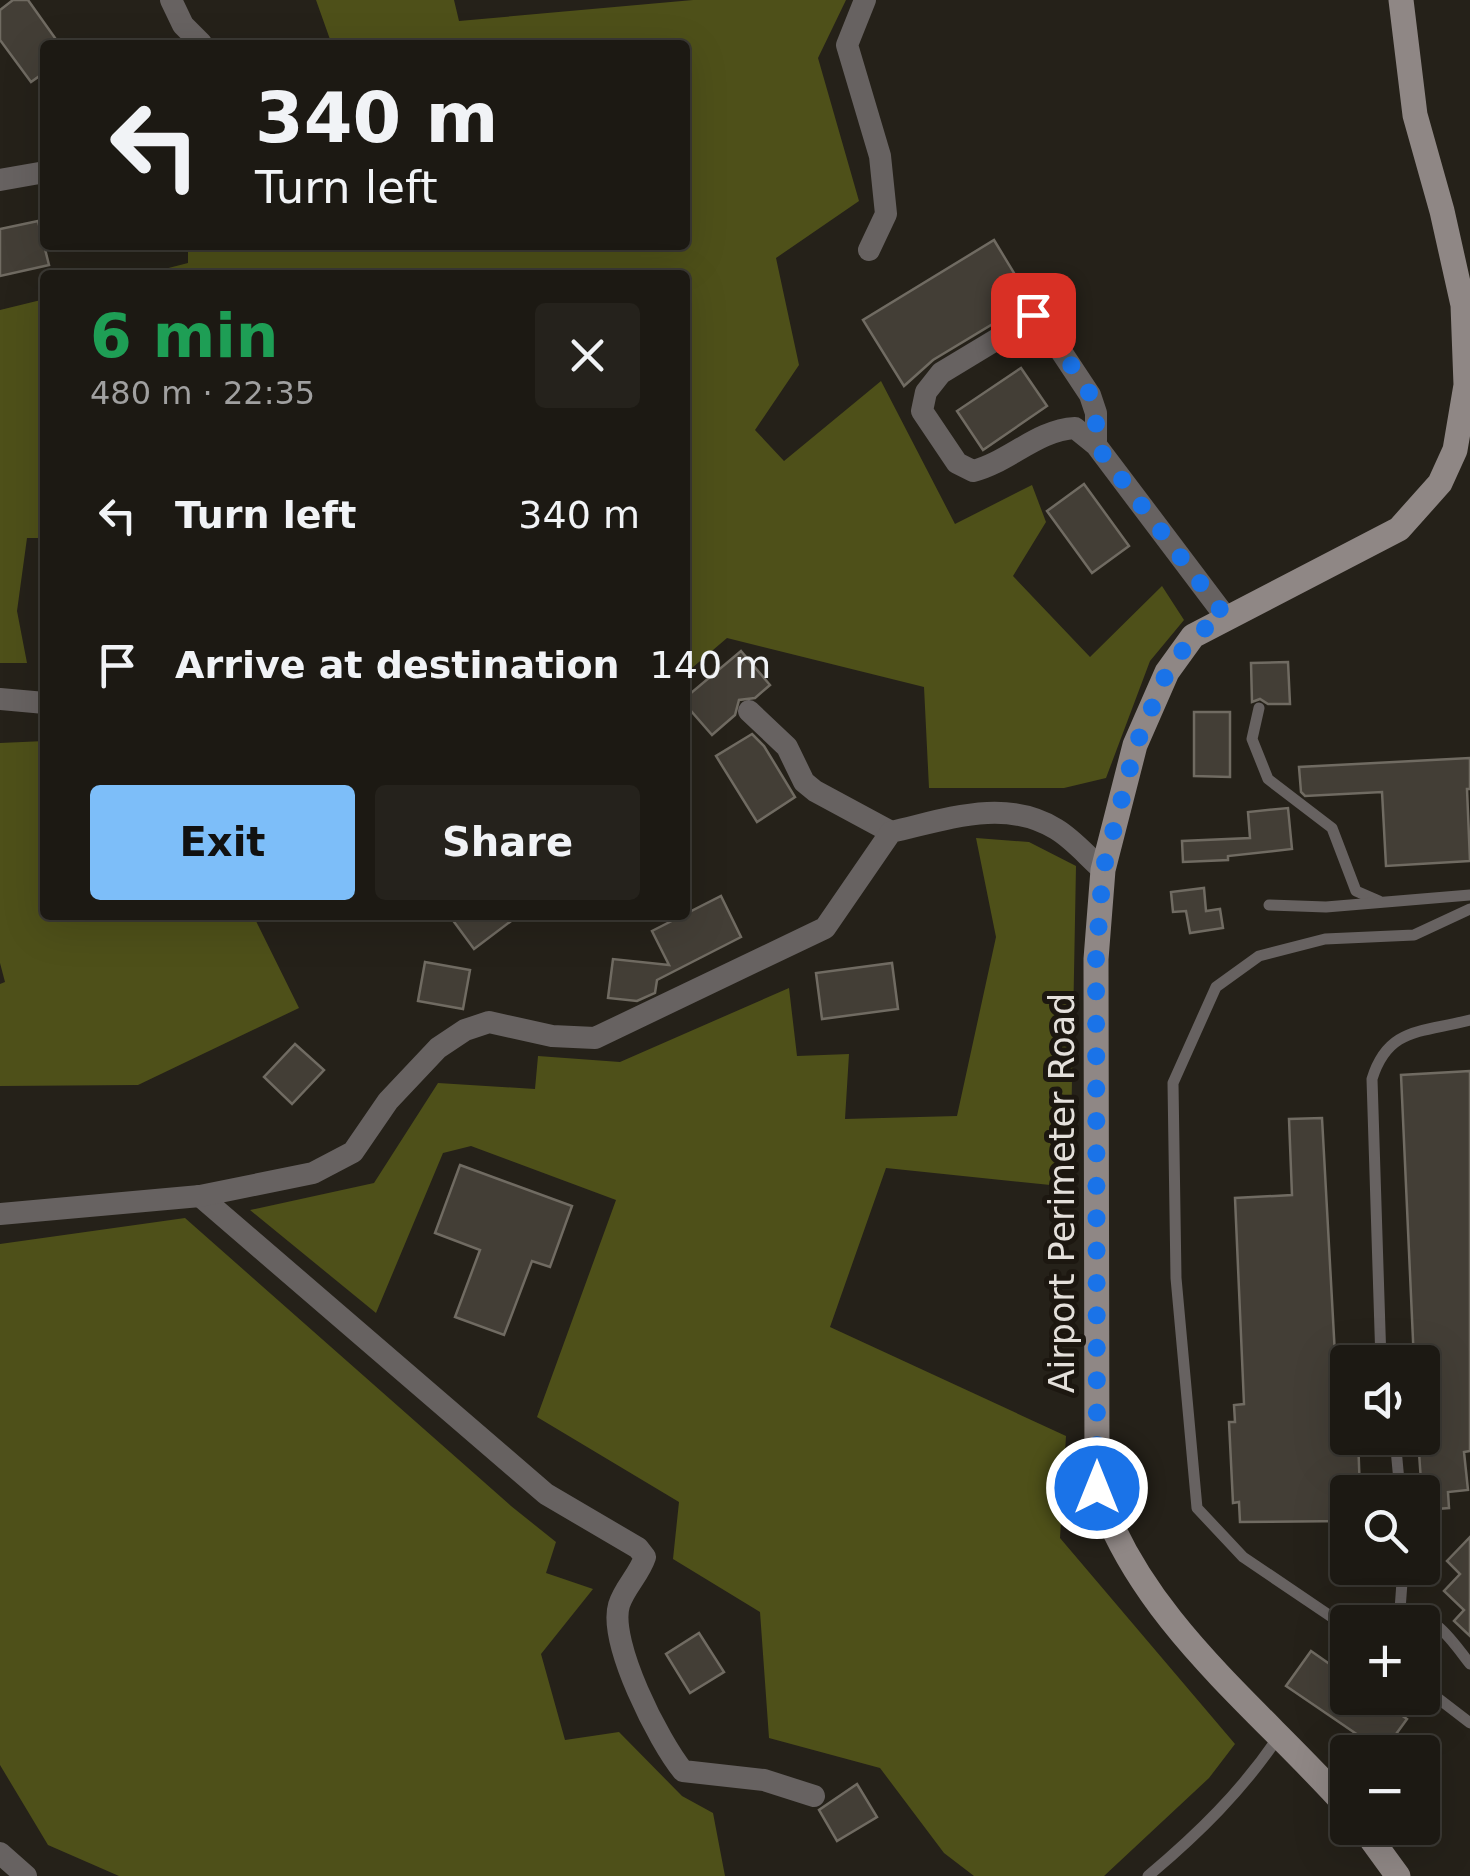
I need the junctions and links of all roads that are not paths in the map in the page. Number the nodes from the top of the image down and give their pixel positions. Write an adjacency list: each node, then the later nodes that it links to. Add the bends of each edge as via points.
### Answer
1 (172, 0): 4 (street)
2 (866, 0): 7 (street, via 847,45 880,156 886,214)
3 (1401, 0): 9 (street, Airport Perimeter Road, via 1414,116 1463,305 1466,385 1455,450 1440,483 1399,529)
4 (199, 40)
5 (40, 173): 6 (street)
6 (0, 180)
7 (869, 250)
8 (1096, 445): 8 (street, via 1090,394 1037,315 941,374 926,392 922,411 957,462 972,471 1055,429 1075,428); 9 (street)
9 (1225, 616): 15 (street, Airport Perimeter Road, via 1193,636 1167,672 1136,745)
10 (0, 698): 11 (street)
11 (40, 702)
12 (1259, 708): 17 (lane, via 1252,738 1268,778 1332,828 1356,891)
13 (749, 711): 14 (street, via 787,747 804,782)
14 (891, 832): 15 (street, via 1001,812 1056,828); 21 (street, via 825,928 595,1038 489,1022 465,1030 388,1101 342,1160)
15 (1103, 870): 29 (street, Airport Perimeter Road, via 1096,959 1097,1488 1118,1541 1167,1618)
16 (1470, 896): 17 (lane)
17 (1380, 902): 18 (lane)
18 (1269, 905)
19 (1470, 908): 24 (lane, via 1414,935 1325,938 1259,956 1216,987 1173,1083 1176,1278 1197,1508 1242,1558)
20 (1470, 1020): 23 (lane, via 1392,1040 1372,1080)
21 (200, 1196): 22 (street); 31 (street, via 546,1494 638,1548 644,1557 619,1604 620,1626 649,1720 683,1770 764,1780)
22 (0, 1214)
23 (1380, 1345)
24 (1330, 1616)
25 (1440, 1628): 26 (lane)
26 (1470, 1664)
27 (1440, 1700): 28 (lane)
28 (1470, 1723)
29 (1279, 1736): 30 (street, Airport Perimeter Road); 35 (lane, via 1208,1824)
30 (1330, 1789)
31 (814, 1796)
32 (1375, 1845): 36 (street)
33 (0, 1853): 34 (street)
34 (26, 1876)
35 (1148, 1876)
36 (1398, 1876)

